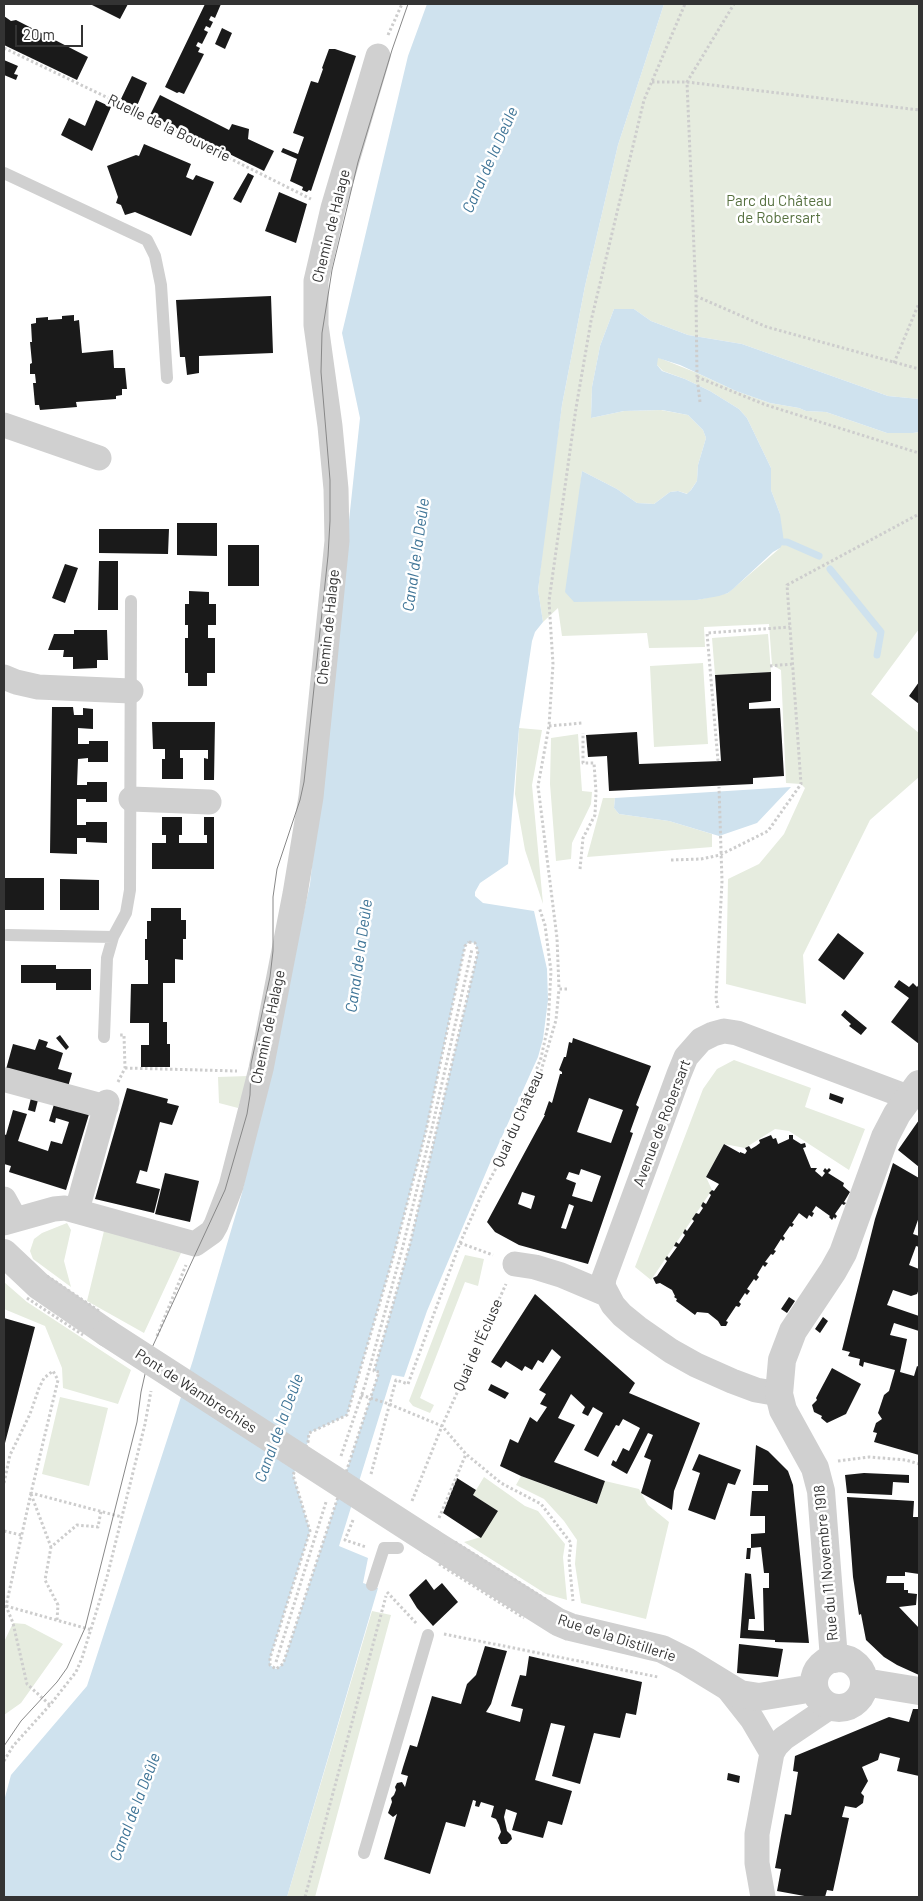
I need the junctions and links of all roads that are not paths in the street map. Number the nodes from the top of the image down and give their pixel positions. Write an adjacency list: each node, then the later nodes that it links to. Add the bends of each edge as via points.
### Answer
1 (378, 56): 16 (street, Chemin de Halage, via 333,208 316,281 319,358 335,464 337,541 311,797 260,1069 231,1186 212,1232 195,1244)
2 (4, 173): 3 (lane, via 146,240 156,256 161,285)
3 (167, 378)
4 (4, 425): 5 (street)
5 (99, 458)
6 (131, 601): 8 (lane)
7 (4, 677): 8 (street, via 38,687)
8 (131, 691): 9 (lane)
9 (131, 799): 10 (street); 12 (lane, via 129,900)
10 (209, 802)
11 (7, 935): 12 (lane)
12 (113, 937): 13 (lane, via 107,958)
13 (104, 1037)
14 (6, 1080): 16 (street, via 106,1105)
15 (914, 1091): 20 (street, Avenue de Robersart, via 736,1033 724,1031 701,1040 686,1057); 21 (street, via 884,1136 843,1253 793,1331 781,1365)
16 (77, 1210): 17 (street)
17 (8, 1214)
18 (4, 1253): 22 (street, Pont de Wambrechies, bridge, via 39,1286 73,1311)
19 (515, 1264): 20 (street)
20 (605, 1286): 21 (street, via 612,1305 638,1328 688,1360 756,1390)
21 (779, 1394): 26 (street, Rue du 11 Novembre 1918, via 790,1426 815,1468 821,1491)
22 (435, 1530): 28 (street, Rue de la Distillerie, via 483,1575 558,1622 662,1649)
23 (398, 1548): 24 (lane, via 384,1548)
24 (372, 1586)
25 (428, 1635): 32 (lane)
26 (834, 1659): 27 (street, via 846,1659 856,1665); 30 (street, via 818,1669 814,1680)
27 (864, 1682): 29 (street); 30 (street, via 862,1693 852,1705 841,1708)
28 (726, 1686): 30 (street, Rue de la Distillerie, via 740,1694 759,1697); 31 (street, via 752,1719)
29 (919, 1691)
30 (822, 1697): 31 (street)
31 (772, 1753): 33 (street, via 757,1834 757,1863)
32 (364, 1854)
33 (763, 1897)

